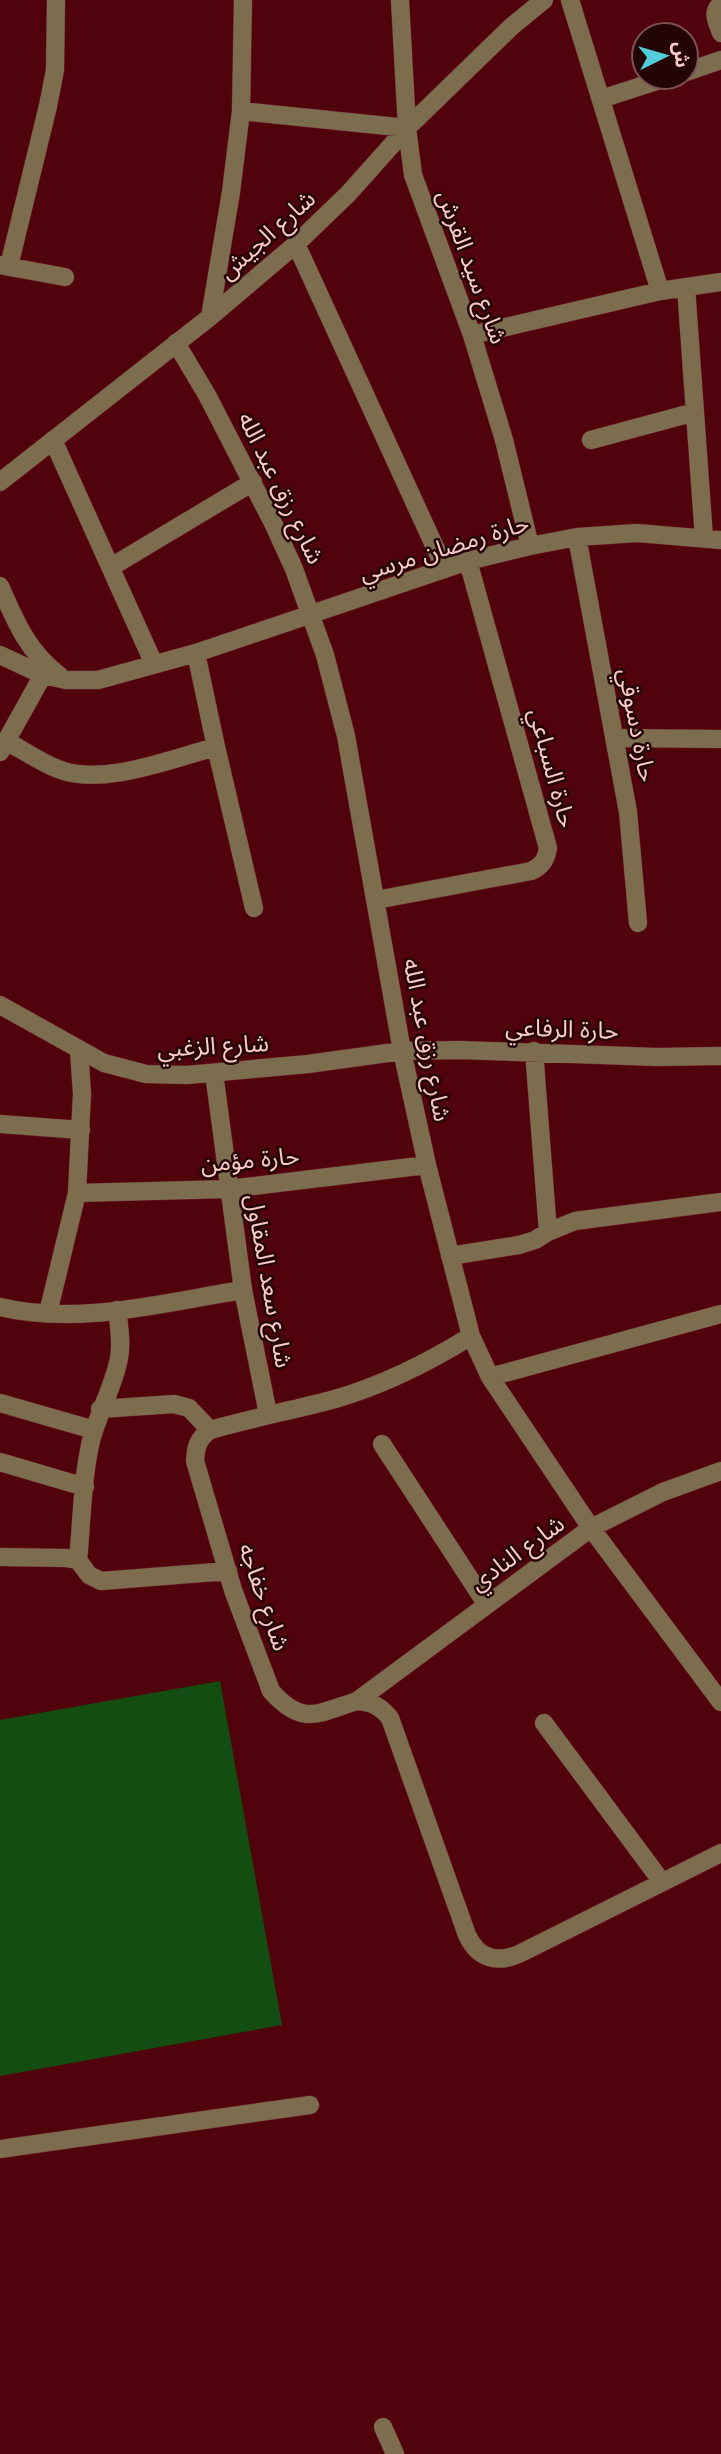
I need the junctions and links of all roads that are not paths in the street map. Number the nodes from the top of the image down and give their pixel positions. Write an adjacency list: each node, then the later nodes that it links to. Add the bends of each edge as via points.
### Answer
1 (56, 0): 15 (street, via 55,70 48,106)
2 (243, 0): 12 (street)
3 (400, 0): 13 (street, شارع سيد القرش)
4 (544, 0): 13 (street, شارع الجيش)
5 (570, 0): 11 (street)
6 (721, 4): 7 (street, via 715,15)
7 (721, 33)
8 (721, 60): 9 (street)
9 (700, 67)
10 (630, 90): 11 (street)
11 (601, 99): 19 (street)
12 (241, 111): 13 (street); 20 (street)
13 (407, 128): 14 (street, شارع الجيش); 21 (street, شارع سيد القرش, via 418,195)
14 (296, 244): 20 (street, شارع الجيش); 33 (street)
15 (4, 266): 16 (street)
16 (65, 277)
17 (721, 282): 18 (street)
18 (686, 287): 19 (street); 23 (street)
19 (660, 291): 21 (street)
20 (210, 317): 22 (street, شارع الجيش)
21 (472, 335): 30 (street, شارع سيد القرش)
22 (176, 343): 24 (street, شارع الجيش); 27 (street, شارع رزق عبد الله)
23 (695, 412): 25 (street); 29 (street)
24 (53, 440): 26 (street, شارع الجيش); 32 (street)
25 (591, 440)
26 (0, 482)
27 (253, 482): 32 (street); 35 (street, شارع رزق عبد الله)
28 (577, 537): 29 (street, حارة رمضان مرسي, via 637,533); 30 (street, حارة رمضان مرسي); 41 (street, حارة دسوقي)
29 (713, 539)
30 (530, 546): 31 (street, حارة رمضان مرسي)
31 (468, 561): 33 (street, حارة رمضان مرسي); 45 (street, حارة السباعي, via 547,856 531,871)
32 (111, 567): 38 (street)
33 (445, 569): 35 (street, حارة رمضان مرسي)
34 (0, 586): 40 (street, via 21,634 48,667)
35 (311, 615): 36 (street, حارة رمضان مرسي); 45 (street, شارع رزق عبد الله, via 346,736)
36 (196, 653): 38 (street, حارة رمضان مرسي); 44 (street)
37 (0, 655): 39 (street, حارة رمضان مرسي)
38 (154, 664): 40 (street, حارة رمضان مرسي, via 98,680)
39 (43, 675): 40 (street, حارة رمضان مرسي); 43 (street)
40 (66, 680)
41 (614, 738): 42 (street); 47 (street, حارة دسوقي, via 628,812)
42 (721, 739)
43 (3, 746): 44 (street, via 59,770 86,776 114,775)
44 (216, 747): 46 (street)
45 (376, 900): 50 (street, شارع رزق عبد الله)
46 (254, 908)
47 (638, 923)
48 (0, 1005): 49 (street, شارع الزغبي)
49 (79, 1050): 53 (street, شارع الزغبي, via 104,1063 146,1074); 55 (street)
50 (402, 1051): 51 (street, حارة الرفاعي); 53 (street, شارع الزغبي); 56 (street, شارع رزق عبد الله)
51 (534, 1051): 52 (street, حارة الرفاعي); 60 (street)
52 (721, 1056)
53 (214, 1073): 57 (street, شارع سعد المقاول)
54 (0, 1124): 55 (street)
55 (81, 1130): 58 (street)
56 (426, 1165): 57 (street, حارة مؤمن); 61 (street, شارع رزق عبد الله)
57 (229, 1189): 58 (street, حارة مؤمن); 62 (street, شارع سعد المقاول)
58 (77, 1193): 65 (street)
59 (721, 1202): 60 (street, via 575,1221)
60 (548, 1232): 61 (street, via 519,1245)
61 (450, 1255): 67 (street, شارع رزق عبد الله)
62 (243, 1290): 64 (street); 71 (street, شارع سعد المقاول)
63 (0, 1307): 65 (street, via 27,1314)
64 (117, 1310): 65 (street); 70 (street, via 119,1358)
65 (48, 1313)
66 (721, 1314): 68 (street)
67 (471, 1336): 68 (street, شارع رزق عبد الله); 71 (street, via 387,1381 336,1399)
68 (490, 1377): 78 (street, شارع رزق عبد الله)
69 (0, 1403): 72 (street)
70 (100, 1409): 72 (street); 73 (street, via 174,1404 189,1408)
71 (268, 1414): 73 (street)
72 (94, 1430): 77 (street)
73 (210, 1430): 81 (street, شارع خفاجه, via 196,1446 195,1461)
74 (382, 1444): 82 (street)
75 (0, 1462): 77 (street)
76 (721, 1472): 78 (street, شارع النادي, via 663,1492)
77 (85, 1487): 80 (street)
78 (591, 1528): 82 (street, شارع النادي); 84 (street, شارع رزق عبد الله)
79 (0, 1557): 80 (street)
80 (78, 1560): 81 (street, via 89,1575 101,1581)
81 (228, 1571): 83 (street, شارع خفاجه, via 271,1691 281,1702 293,1710 322,1714)
82 (487, 1605): 83 (street, شارع النادي)
83 (357, 1701): 87 (street, via 382,1708 390,1718 467,1935 480,1953 489,1958 512,1957)
84 (721, 1702)
85 (544, 1723): 87 (street)
86 (721, 1853): 87 (street)
87 (662, 1882)
88 (310, 2105): 89 (street)
89 (0, 2149)
90 (383, 2427): 91 (street)
91 (396, 2454)

